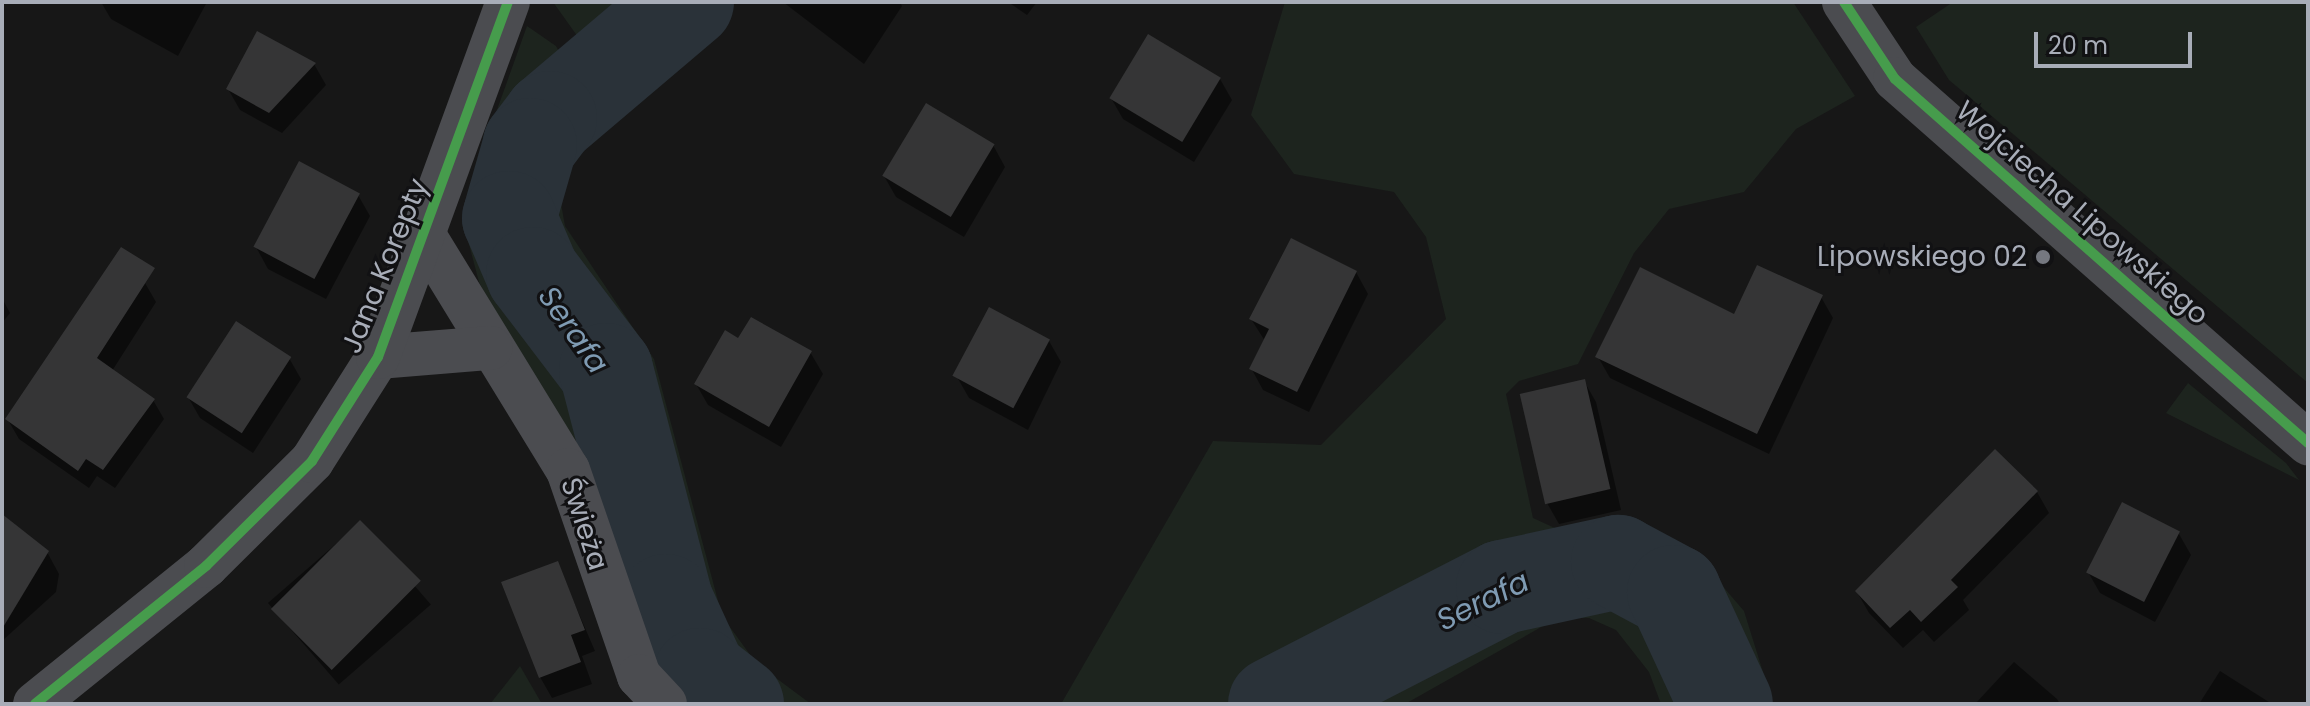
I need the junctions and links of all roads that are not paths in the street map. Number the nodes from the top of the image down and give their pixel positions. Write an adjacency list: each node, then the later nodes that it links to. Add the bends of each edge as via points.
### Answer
1 (508, 2): 3 (street, Jana Korepty)
2 (1844, 2): 6 (street, Wojciecha Lipowskiego, via 1895,79)
3 (425, 237): 4 (street, Świeża); 5 (street, Jana Korepty)
4 (491, 348): 5 (street); 8 (street, Świeża, via 568,470 639,676)
5 (378, 357): 7 (street, Jana Korepty, via 312,461 206,566)
6 (2308, 443)
7 (35, 704)
8 (665, 704)

